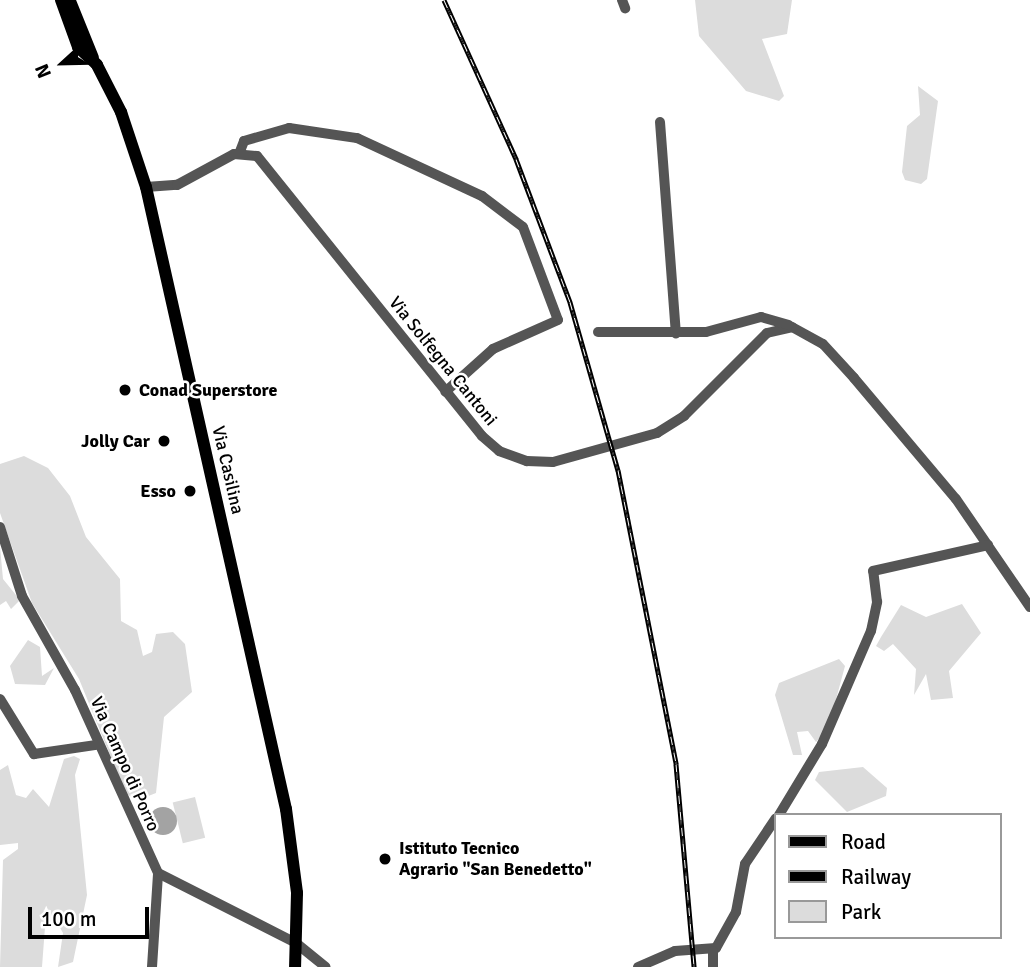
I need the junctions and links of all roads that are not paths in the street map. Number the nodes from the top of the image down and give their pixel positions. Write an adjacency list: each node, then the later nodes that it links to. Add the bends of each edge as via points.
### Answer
1 (61, 0): 3 (main road, Via Casilina, via 78,47)
2 (70, 0): 3 (main road)
3 (97, 65): 6 (main road, Via Casilina)
4 (660, 122): 10 (street)
5 (239, 155): 6 (street, via 177,185); 12 (street, Via Solfegna Cantoni, via 257,156 269,167); 12 (street, via 244,141 289,128 358,138 482,196 523,227 558,320 493,349)
6 (146, 187): 22 (main road, Via Casilina, via 286,809)
7 (751, 319): 8 (street); 10 (street); 11 (street)
8 (792, 327): 11 (street, Via Solfegna Cantoni); 15 (street, via 823,344 846,369)
9 (597, 332): 10 (street)
10 (676, 333)
11 (762, 337): 12 (street, Via Solfegna Cantoni, via 684,416 657,433 553,461 499,451)
12 (445, 392)
13 (0, 527): 14 (street, Via Campo di Porro)
14 (3, 542): 18 (street, Via Campo di Porro, via 22,596 75,690)
15 (988, 545): 16 (street); 19 (street, via 873,571 877,602 871,631 822,744)
16 (1030, 607)
17 (0, 699): 18 (street, via 34,754)
18 (96, 745): 21 (street, Via Campo di Porro)
19 (779, 813)
20 (774, 821): 23 (street, via 745,864 736,912)
21 (158, 873): 22 (street); 24 (street)
22 (296, 943): 25 (main road, Via Casilina); 26 (street)
23 (709, 950): 27 (street, via 683,950); 28 (street)
24 (152, 967)
25 (295, 967)
26 (326, 967)
27 (638, 967)
28 (713, 967)

